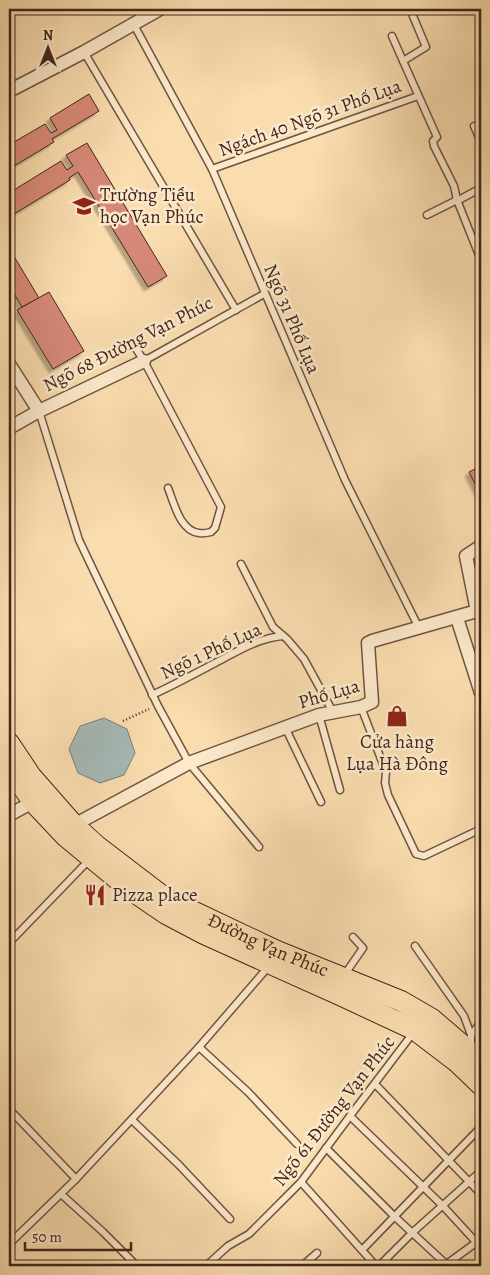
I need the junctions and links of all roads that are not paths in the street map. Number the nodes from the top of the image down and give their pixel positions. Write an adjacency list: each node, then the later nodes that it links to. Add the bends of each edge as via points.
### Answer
1 (159, 9): 3 (street)
2 (410, 9): 6 (lane, via 426,48)
3 (134, 23): 5 (street); 11 (lane, Ngõ 31 Phố Lụa)
4 (392, 36): 6 (lane)
5 (84, 52): 7 (street); 17 (lane)
6 (403, 61): 8 (lane)
7 (9, 91)
8 (418, 96): 11 (lane, Ngách 40 Ngõ 31 Phố Lụa); 13 (lane, via 437,137 433,141)
9 (474, 126): 10 (lane)
10 (481, 142)
11 (212, 169): 16 (lane, Ngõ 31 Phố Lụa)
12 (481, 188): 13 (lane)
13 (457, 200): 14 (lane); 15 (lane)
14 (427, 215)
15 (481, 260)
16 (264, 294): 17 (lane, Ngõ 68 Đường Vạn Phúc); 28 (lane, Ngõ 31 Phố Lụa, via 345,480)
17 (236, 310): 19 (lane, Ngõ 68 Đường Vạn Phúc)
18 (133, 344): 19 (lane)
19 (144, 361): 21 (street, Ngõ 68 Đường Vạn Phúc); 23 (lane, via 221,507 215,528 211,532 198,533 188,529)
20 (9, 364): 21 (street)
21 (39, 411): 22 (street, Ngõ 68 Đường Vạn Phúc); 31 (lane, via 79,540)
22 (9, 428)
23 (168, 488)
24 (481, 546): 26 (street, Phố Lụa, via 466,556)
25 (241, 564): 29 (lane, via 273,627)
26 (479, 610): 27 (street, Phố Lụa)
27 (457, 618): 28 (street, Phố Lụa); 30 (street)
28 (419, 628): 32 (street, Phố Lụa, via 368,644 373,700)
29 (283, 636): 31 (lane, Ngõ 1 Phố Lụa, via 248,646); 33 (lane, via 304,659)
30 (481, 693)
31 (152, 695): 37 (lane)
32 (361, 707): 33 (street, Phố Lụa); 44 (lane, via 386,772 388,795 416,854 424,856)
33 (333, 712): 34 (street, Phố Lụa)
34 (319, 715): 35 (street, Phố Lụa); 39 (lane)
35 (285, 727): 37 (street, Phố Lụa); 41 (lane)
36 (9, 743): 43 (main road, Đường Vạn Phúc, via 31,776)
37 (188, 763): 43 (street, Phố Lụa); 45 (lane)
38 (9, 768): 40 (main road, Đường Vạn Phúc)
39 (340, 790)
40 (33, 802): 42 (street); 46 (main road, Đường Vạn Phúc)
41 (321, 802)
42 (9, 815)
43 (74, 825): 50 (main road, Đường Vạn Phúc, via 165,898)
44 (481, 830)
45 (259, 847)
46 (90, 858): 48 (lane); 50 (main road, Đường Vạn Phúc, via 166,914 204,934)
47 (353, 937): 51 (lane, via 363,948)
48 (9, 943)
49 (415, 946): 55 (lane, via 464,1016)
50 (273, 958): 51 (main road, Đường Vạn Phúc); 53 (main road, Đường Vạn Phúc); 54 (lane)
51 (342, 978): 55 (main road, Đường Vạn Phúc, via 401,1001 432,1019)
52 (481, 1022): 55 (lane)
53 (416, 1030): 56 (lane, Ngõ 61 Đường Vạn Phúc); 57 (main road, Đường Vạn Phúc)
54 (199, 1047): 60 (lane); 62 (lane)
55 (477, 1053)
56 (375, 1084): 59 (lane, Ngõ 61 Đường Vạn Phúc); 64 (lane)
57 (481, 1085)
58 (9, 1109): 66 (lane)
59 (350, 1116): 63 (lane, Ngõ 61 Đường Vạn Phúc); 69 (lane)
60 (132, 1120): 66 (lane); 74 (lane)
61 (481, 1127): 64 (lane)
62 (297, 1144)
63 (326, 1148): 67 (lane, Ngõ 61 Đường Vạn Phúc); 73 (lane)
64 (448, 1160): 68 (lane); 69 (lane)
65 (481, 1172): 68 (lane)
66 (76, 1179): 70 (lane)
67 (301, 1182): 78 (lane); 82 (lane, Ngõ 61 Đường Vạn Phúc, via 248,1234 228,1246)
68 (469, 1182): 71 (lane); 72 (lane)
69 (422, 1187): 72 (lane); 73 (lane)
70 (61, 1194): 77 (lane); 81 (lane)
71 (481, 1194)
72 (443, 1206): 75 (lane); 76 (lane)
73 (394, 1216): 75 (lane); 78 (lane)
74 (230, 1220)
75 (413, 1232): 80 (lane); 84 (lane)
76 (479, 1241): 80 (lane)
77 (9, 1244)
78 (362, 1250): 84 (lane)
79 (317, 1253): 83 (lane)
80 (444, 1265)
81 (137, 1266)
82 (206, 1266)
83 (302, 1266)
84 (377, 1266)

